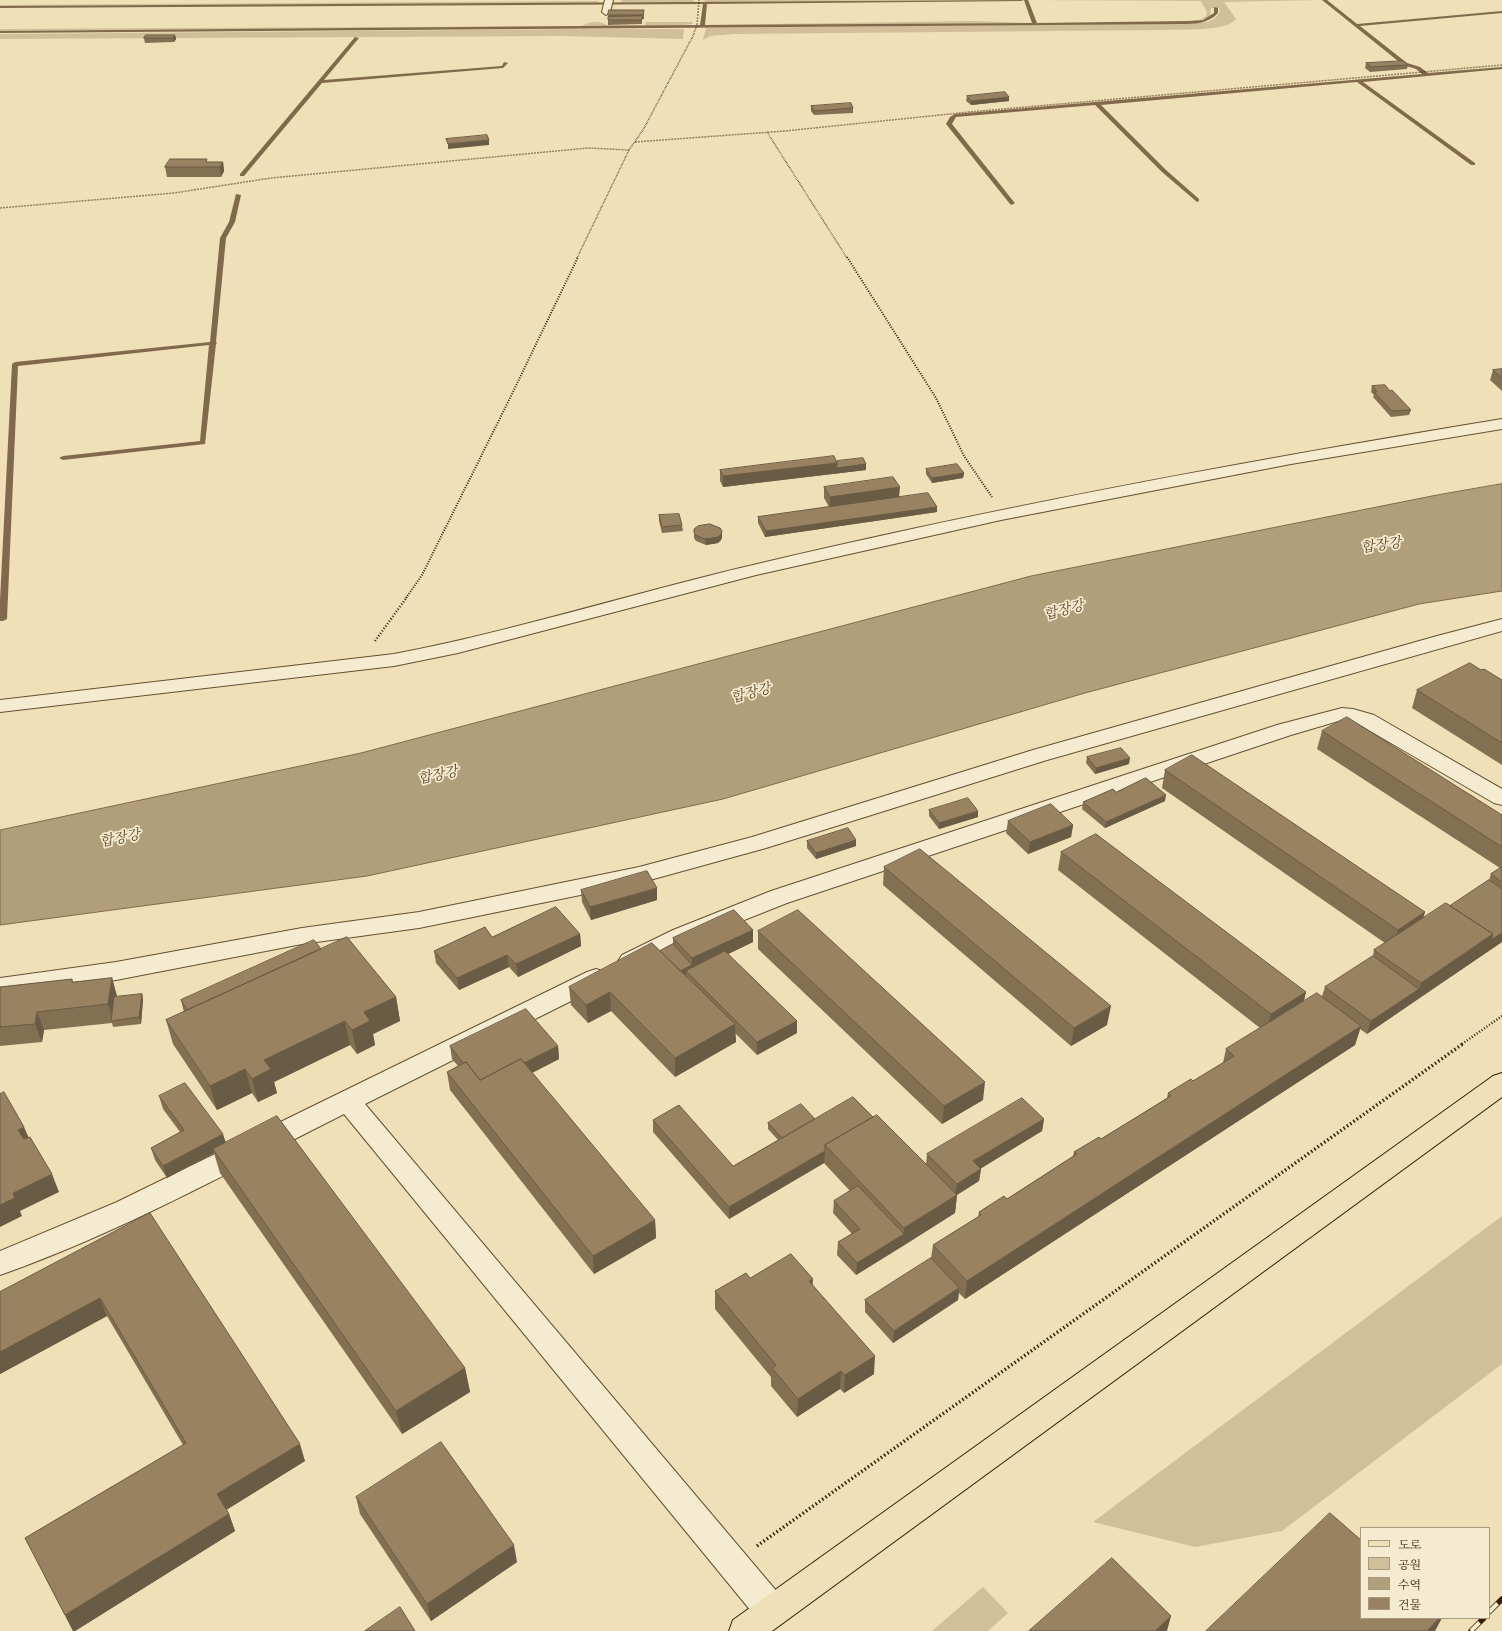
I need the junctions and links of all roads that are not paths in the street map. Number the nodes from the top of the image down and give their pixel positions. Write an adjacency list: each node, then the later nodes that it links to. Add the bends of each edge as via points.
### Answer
1 (609, 0): 2 (lane)
2 (606, 12)
3 (1502, 424): 5 (street, via 1298,457 1001,515 754,570 451,649 394,660)
4 (1502, 626): 7 (street, via 1436,642 1047,752 758,843 639,874 419,920 302,936 116,971)
5 (0, 706)
6 (1502, 798): 9 (street, via 1367,720 1342,714 1276,732 779,897 682,936)
7 (0, 987)
8 (1502, 1083): 11 (main road)
9 (347, 1100): 10 (street, via 127,1210); 11 (street)
10 (0, 1263)
11 (772, 1611): 12 (main road)
12 (745, 1631)

